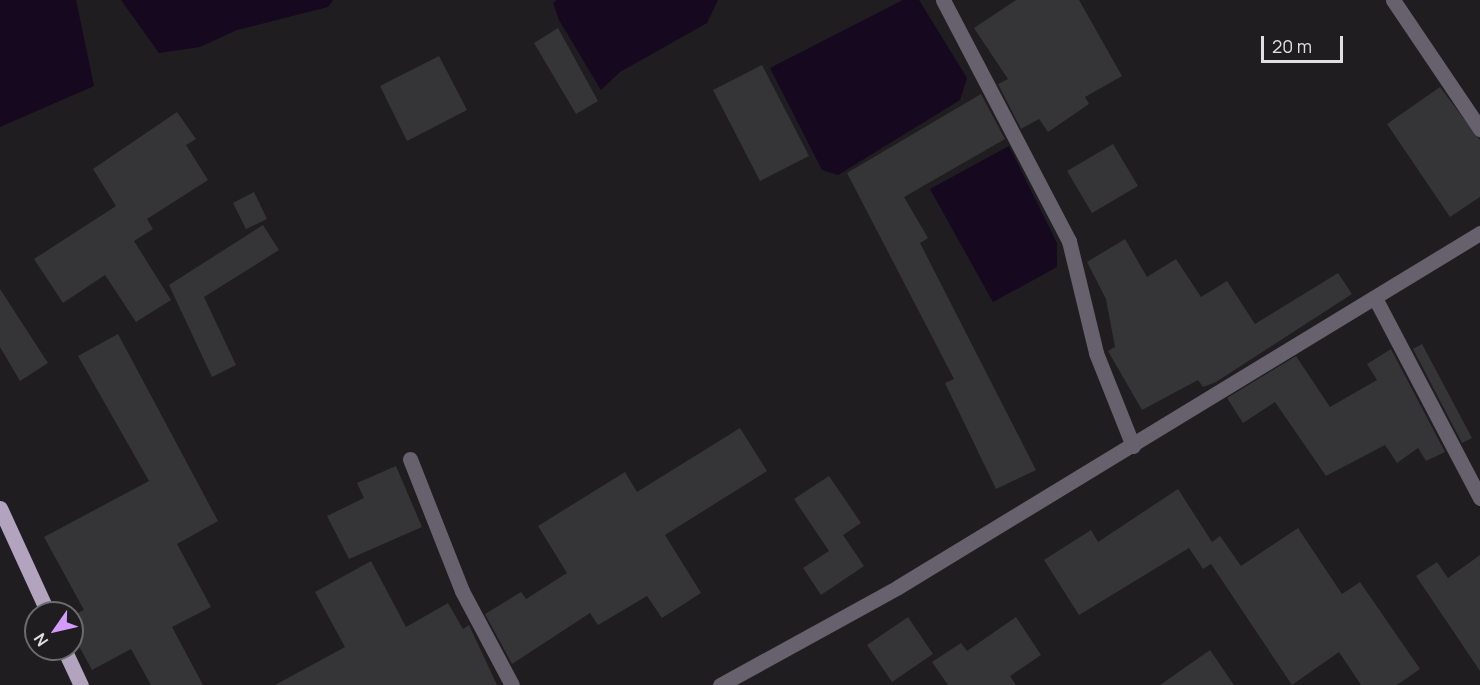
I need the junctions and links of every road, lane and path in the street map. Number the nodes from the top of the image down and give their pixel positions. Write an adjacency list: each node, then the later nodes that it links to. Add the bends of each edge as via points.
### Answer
1 (943, 0): 6 (street, via 1069,241 1096,353)
2 (1393, 0): 3 (street)
3 (1480, 129)
4 (1480, 233): 5 (street)
5 (1375, 298): 6 (street); 8 (street)
6 (1133, 446): 14 (street)
7 (410, 459): 13 (street, via 462,591)
8 (1480, 498)
9 (0, 508): 10 (main road)
10 (43, 601)
11 (70, 661): 12 (main road)
12 (81, 685)
13 (512, 685)
14 (720, 685)

